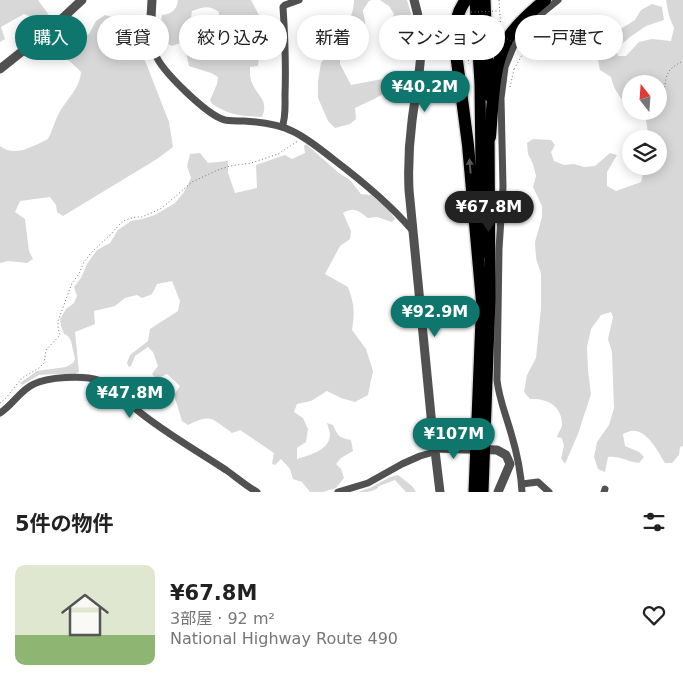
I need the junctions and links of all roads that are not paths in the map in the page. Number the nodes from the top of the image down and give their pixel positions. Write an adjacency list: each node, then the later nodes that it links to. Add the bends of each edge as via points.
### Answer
1 (82, 0): 12 (street)
2 (152, 0): 10 (street)
3 (299, 0): 13 (street, via 283,8 286,85)
4 (414, 0): 15 (street, via 422,42 408,160)
5 (466, 0): 16 (highway, one-way to 5, via 468,145 454,38 457,16)
6 (475, 0): 16 (highway, via 482,154)
7 (484, 0): 14 (highway)
8 (545, 0): 14 (highway, via 524,18 503,49 497,66)
9 (558, 0): 20 (street, via 532,21 515,43 505,67 501,98 503,187 497,380)
10 (151, 15)
11 (157, 60): 13 (street, via 217,117)
12 (0, 69)
13 (282, 127): 15 (street, via 303,137 335,161 378,196)
14 (490, 137): 18 (highway, via 489,360)
15 (412, 230): 19 (street)
16 (482, 302): 18 (highway)
17 (0, 414): 21 (street, via 25,389 46,379 96,379 182,443)
18 (480, 449): 19 (street); 24 (highway); 25 (highway); 26 (street, via 497,450 508,459 510,464)
19 (434, 450): 22 (street, via 368,483); 23 (street)
20 (522, 484): 27 (street); 28 (street, via 538,482)
21 (257, 492)
22 (338, 492)
23 (440, 492)
24 (474, 492)
25 (483, 492)
26 (498, 492)
27 (522, 492)
28 (549, 492)

